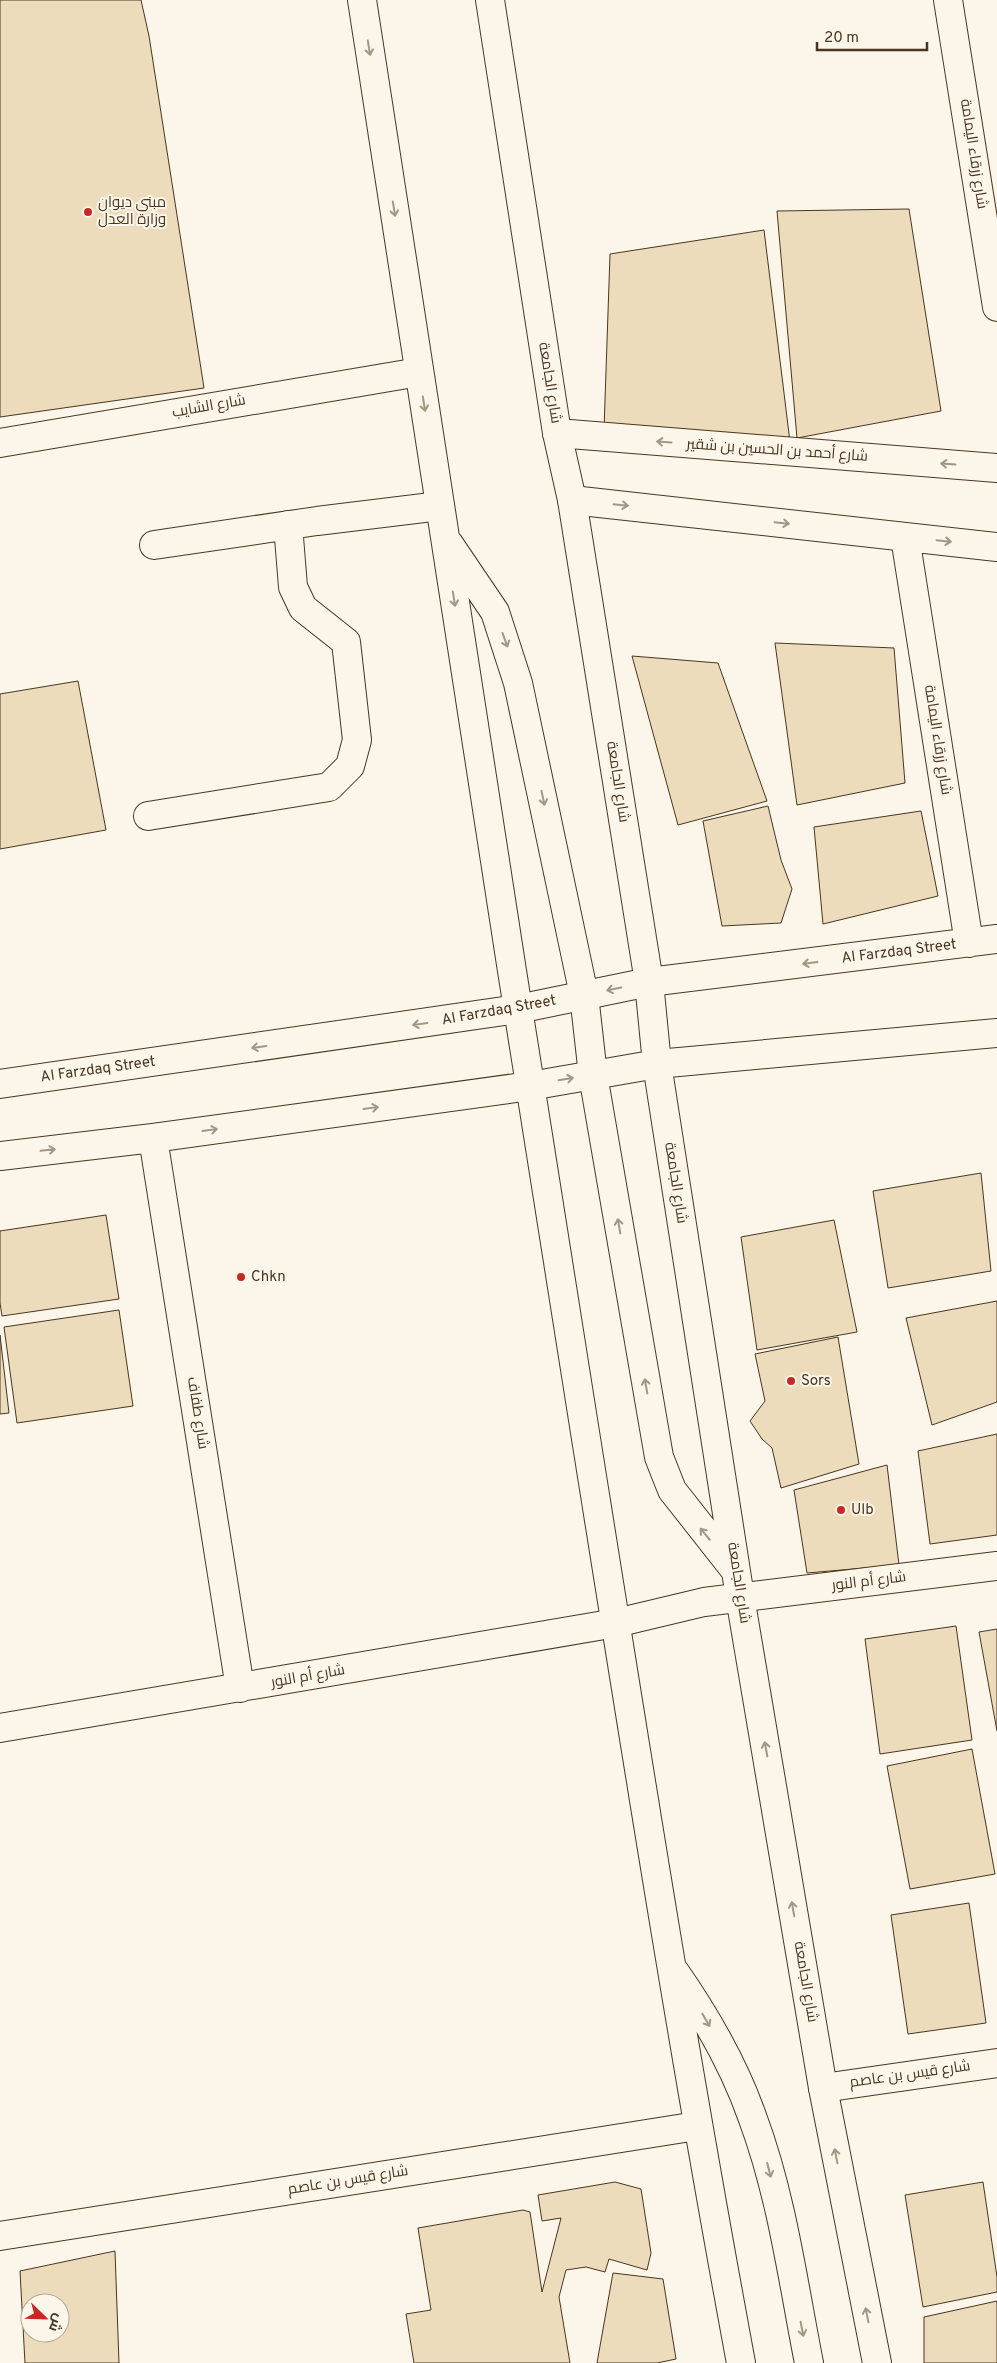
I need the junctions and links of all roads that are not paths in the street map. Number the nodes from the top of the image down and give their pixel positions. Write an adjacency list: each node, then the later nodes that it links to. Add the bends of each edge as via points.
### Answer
1 (362, 0): 5 (street, one-way to 5)
2 (490, 0): 6 (street, شارع الجامعة)
3 (948, 0): 4 (street, شارع زرقاء اليمامة)
4 (997, 308)
5 (419, 372): 7 (street, شارع الشايب); 10 (street, one-way to 10)
6 (557, 433): 8 (street, شارع أحمد بن الحسين بن شقير, one-way to 6); 9 (street, شارع الجامعة)
7 (0, 443)
8 (997, 468)
9 (572, 500): 12 (street, one-way to 12); 19 (street, شارع الجامعة)
10 (440, 506): 11 (street); 13 (street)
11 (288, 525): 14 (street); 16 (street, via 293,587 303,608 346,642 357,740 350,766 330,787)
12 (905, 537): 15 (street, one-way to 15); 18 (street, شارع زرقاء اليمامة)
13 (445, 538): 20 (street, one-way to 20, via 495,612 507,644); 21 (street, one-way to 21)
14 (154, 545)
15 (997, 547)
16 (148, 816)
17 (997, 939): 18 (street, Al Farzdaq Street)
18 (969, 943): 19 (street, Al Farzdaq Street, one-way to 19)
19 (649, 982): 20 (street, Al Farzdaq Street, one-way to 20); 23 (street, شارع الجامعة)
20 (584, 995): 21 (street, Al Farzdaq Street); 24 (street)
21 (518, 1010): 25 (street, Al Farzdaq Street, one-way to 25); 26 (street)
22 (997, 1033): 23 (street)
23 (657, 1064): 24 (street); 30 (street, شارع الجامعة)
24 (593, 1075): 26 (street, one-way to 24); 30 (street, one-way to 24, via 672,1490 659,1457)
25 (0, 1084)
26 (530, 1086): 27 (street, one-way to 26); 31 (street)
27 (153, 1138): 28 (street, one-way to 27); 32 (street, شارع طفاف)
28 (0, 1156)
29 (997, 1566): 30 (street, شارع أم النور)
30 (738, 1584): 31 (street, شارع أم النور, via 704,1602); 36 (street, شارع الجامعة, one-way to 30)
31 (616, 1623): 32 (street, شارع أم النور); 34 (street)
32 (240, 1688): 33 (street, شارع أم النور)
33 (0, 1728)
34 (670, 1965): 37 (street); 40 (street, one-way to 40, via 717,2039 753,2118 777,2203)
35 (997, 2062): 36 (street, شارع قيس بن عاصم)
36 (823, 2088): 41 (street, شارع الجامعة, one-way to 36)
37 (697, 2126): 38 (street, شارع قيس بن عاصم); 39 (street)
38 (0, 2236)
39 (741, 2363)
40 (809, 2363)
41 (876, 2363)

